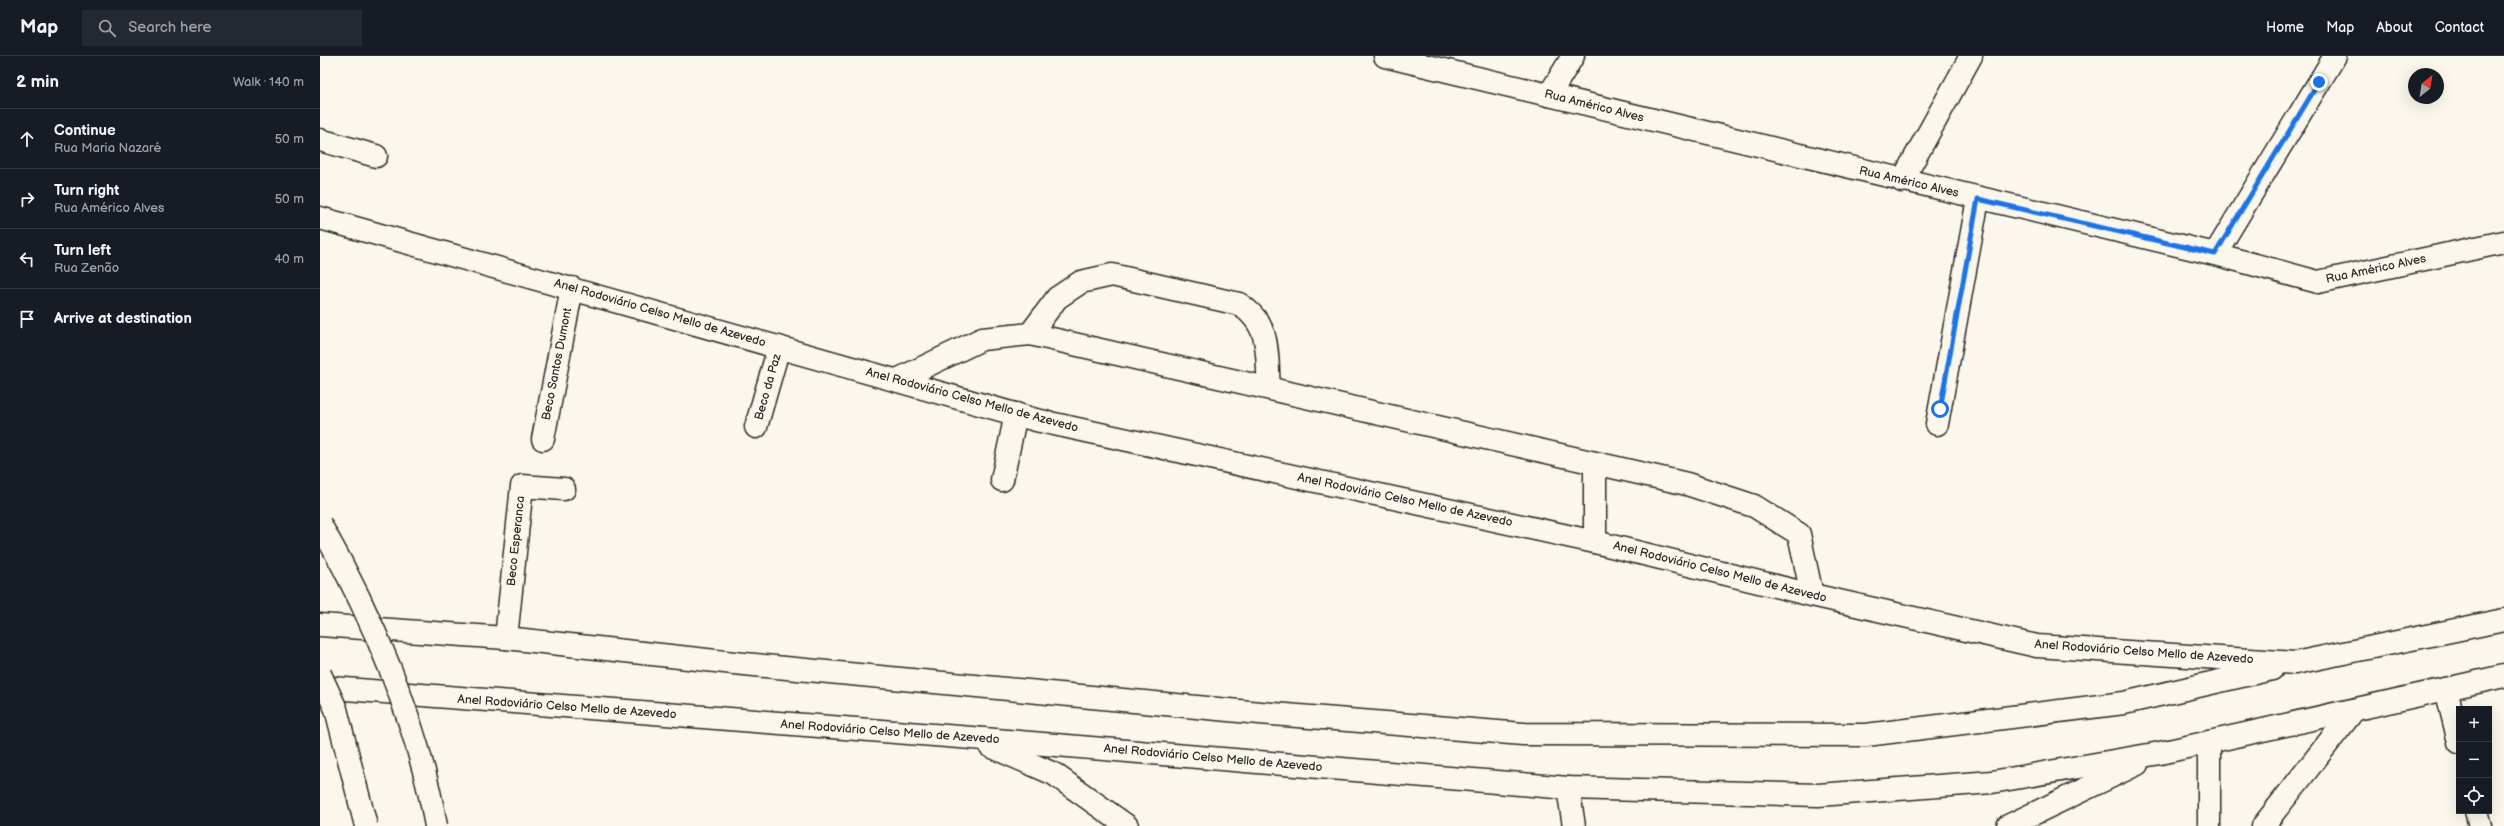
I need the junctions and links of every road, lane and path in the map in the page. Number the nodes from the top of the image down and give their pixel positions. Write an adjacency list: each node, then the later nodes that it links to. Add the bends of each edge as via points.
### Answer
1 (1385, 56): 5 (main road, Rua Américo Alves)
2 (1573, 56): 5 (main road)
3 (1971, 56): 8 (main road)
4 (2335, 56): 12 (main road)
5 (1549, 95): 8 (main road, Rua Américo Alves)
6 (320, 140): 7 (main road)
7 (376, 156)
8 (1902, 181): 9 (main road, Rua Américo Alves)
9 (1978, 199): 12 (main road, Rua Américo Alves); 19 (main road)
10 (320, 218): 13 (main road, Anel Rodoviário Celso Mello de Azevedo)
11 (2504, 242): 12 (main road, Rua Américo Alves, via 2318,282)
12 (2215, 254)
13 (572, 288): 15 (main road, Anel Rodoviário Celso Mello de Azevedo); 21 (main road, Beco Santos Dumont)
14 (1030, 334): 16 (main road, via 982,339); 17 (main road); 17 (main road, via 1058,298 1081,282 1112,275 1239,304 1253,313 1263,327)
15 (779, 347): 16 (main road, Anel Rodoviário Celso Mello de Azevedo); 20 (main road, Beco da Paz)
16 (897, 380): 18 (main road, Anel Rodoviário Celso Mello de Azevedo)
17 (1269, 388): 22 (main road)
18 (1016, 414): 23 (main road); 26 (main road, Anel Rodoviário Celso Mello de Azevedo)
19 (1937, 424)
20 (756, 427)
21 (543, 439)
22 (1596, 463): 26 (main road); 27 (main road, via 1687,484 1754,506 1799,534)
23 (1002, 480)
24 (564, 489): 30 (main road, Beco Esperanca, via 522,486)
25 (320, 524): 44 (main road, bridge, via 349,575 404,702)
26 (1595, 542): 27 (main road, Anel Rodoviário Celso Mello de Azevedo)
27 (1812, 595): 31 (main road, Anel Rodoviário Celso Mello de Azevedo, via 2037,646)
28 (2504, 620): 31 (main road, Anel Rodoviário Celso Mello de Azevedo)
29 (320, 625): 30 (main road)
30 (506, 638): 31 (main road, via 742,664 1260,714 1523,734 1866,735 2124,704)
31 (2295, 663)
32 (320, 674): 43 (main road, bridge, via 336,709)
33 (2504, 676): 35 (main road, Anel Rodoviário Celso Mello de Azevedo)
34 (320, 687): 38 (main road, Anel Rodoviário Celso Mello de Azevedo)
35 (2446, 689): 36 (main road, Anel Rodoviário Celso Mello de Azevedo); 37 (main road)
36 (2354, 710): 39 (main road, Anel Rodoviário Celso Mello de Azevedo); 49 (main road)
37 (2456, 730)
38 (972, 738): 41 (main road, Anel Rodoviário Celso Mello de Azevedo); 45 (main road, via 1054,774)
39 (2209, 742): 40 (main road, Anel Rodoviário Celso Mello de Azevedo); 48 (main road)
40 (2160, 753): 41 (main road, Anel Rodoviário Celso Mello de Azevedo, via 1992,782 1818,795); 47 (main road)
41 (1568, 788): 46 (main road)
42 (2477, 814): 50 (main road)
43 (366, 826)
44 (436, 826)
45 (1127, 826)
46 (1574, 826)
47 (2008, 826)
48 (2209, 826)
49 (2263, 826)
50 (2480, 826)

